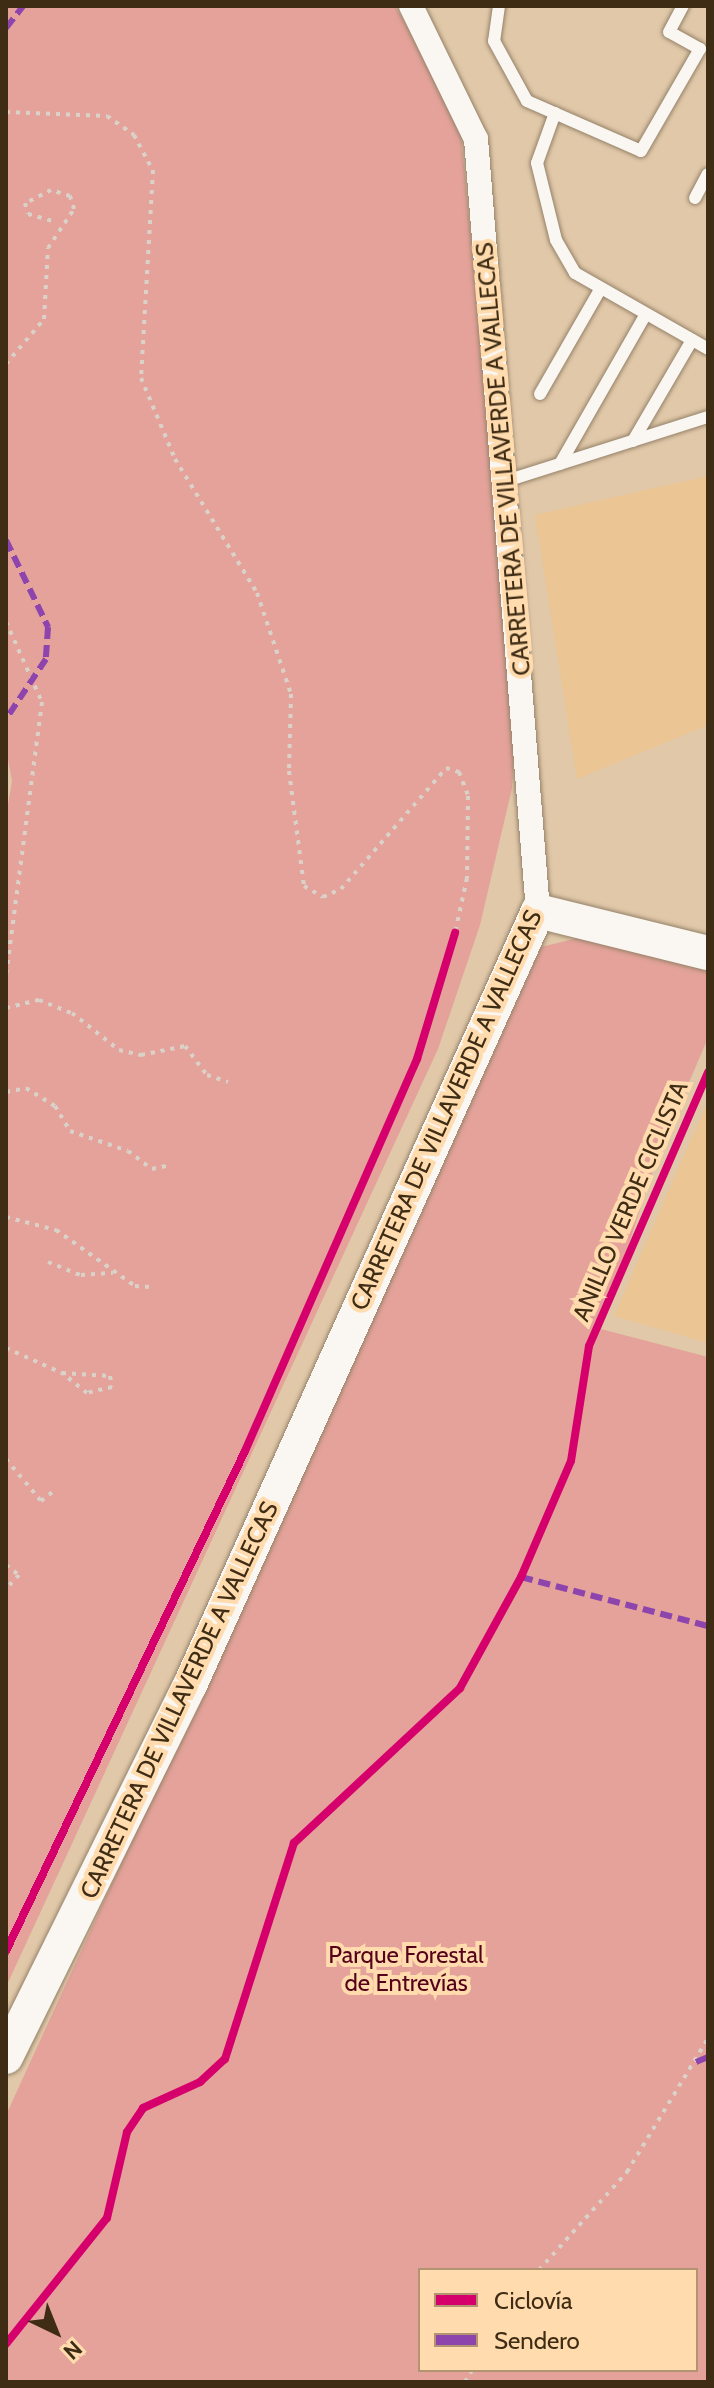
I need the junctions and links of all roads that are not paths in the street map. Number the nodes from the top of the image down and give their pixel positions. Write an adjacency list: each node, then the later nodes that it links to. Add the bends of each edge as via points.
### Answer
1 (411, 6): 16 (street, CARRETERA DE VILLAVERDE A VALLECAS, via 476,139)
2 (499, 6): 5 (lane, via 494,41 507,74 527,101)
3 (678, 8): 4 (lane, via 669,32)
4 (704, 52): 5 (lane, via 641,151)
5 (555, 113): 8 (lane, via 537,163 543,198 575,273)
6 (708, 174): 7 (lane)
7 (695, 198)
8 (601, 288): 9 (lane); 12 (lane)
9 (646, 314): 10 (lane); 15 (lane)
10 (692, 340): 11 (lane); 14 (lane)
11 (708, 349)
12 (540, 394)
13 (708, 417): 14 (lane)
14 (633, 441): 15 (lane)
15 (560, 464): 16 (lane)
16 (506, 481): 17 (street, CARRETERA DE VILLAVERDE A VALLECAS)
17 (538, 911): 18 (main road); 19 (main road, CARRETERA DE VILLAVERDE A VALLECAS, via 190,1685)
18 (708, 953)
19 (6, 2057)

